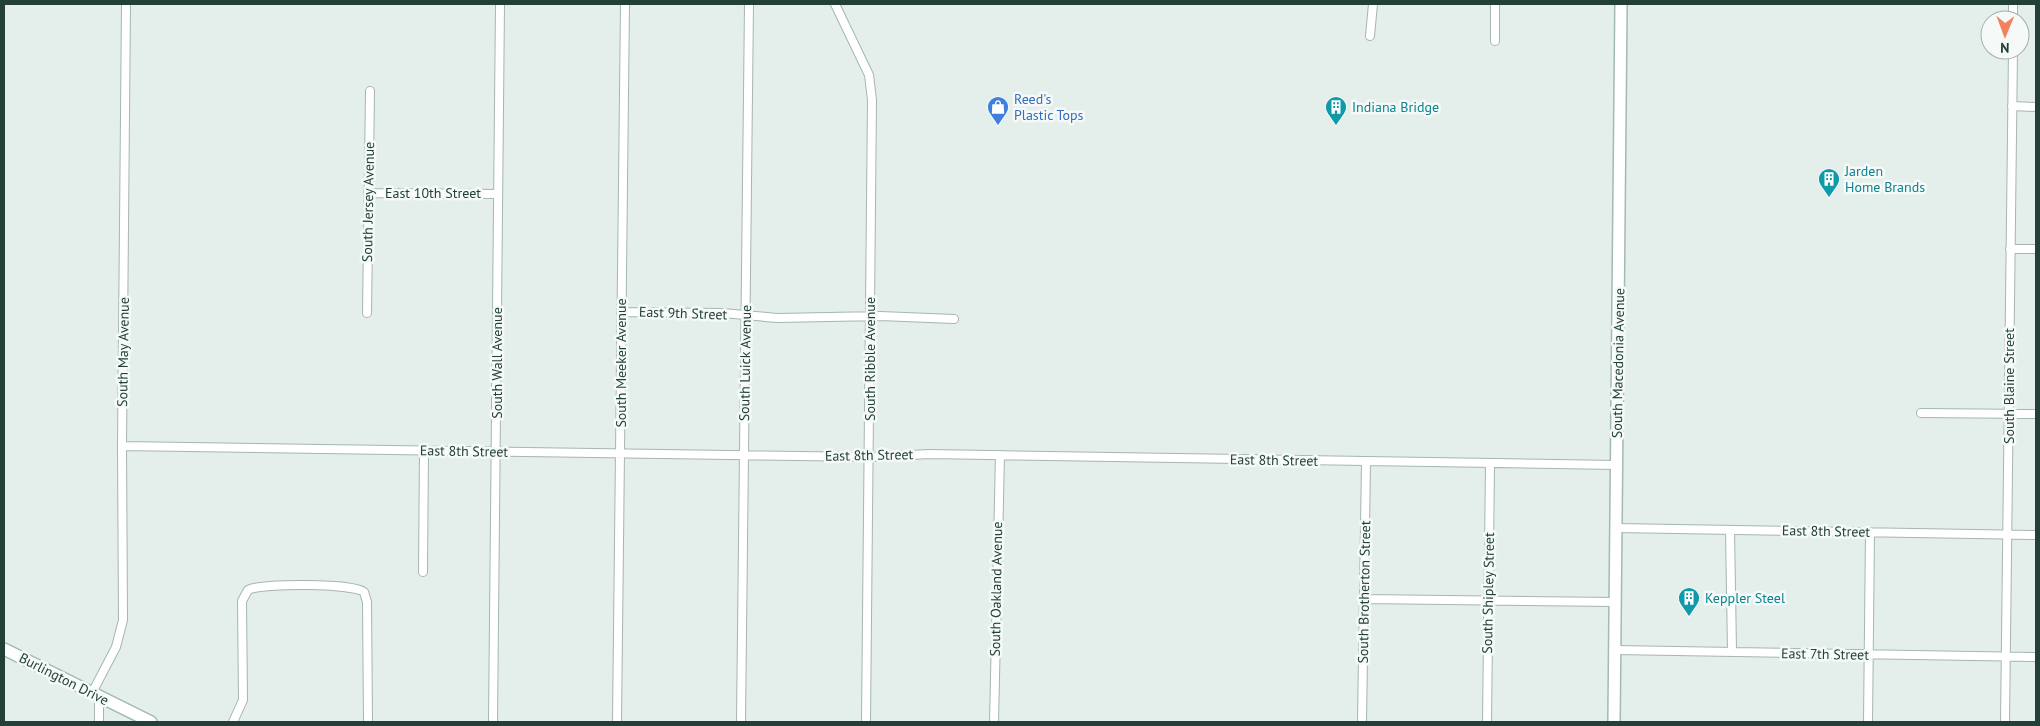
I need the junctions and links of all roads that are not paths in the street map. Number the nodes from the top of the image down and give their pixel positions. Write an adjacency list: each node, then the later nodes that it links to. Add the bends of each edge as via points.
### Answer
1 (126, 4): 27 (street, South May Avenue)
2 (500, 4): 16 (street, South Wall Avenue)
3 (625, 4): 19 (street, South Meeker Avenue)
4 (749, 4): 21 (street, South Luick Avenue)
5 (835, 4): 22 (street, South Ribble Avenue, via 871,83)
6 (1373, 4): 9 (street)
7 (1495, 4): 10 (street)
8 (1621, 4): 36 (street, South Macedonia Avenue)
9 (1370, 36)
10 (1495, 40)
11 (2013, 60): 13 (street, South Blaine Street)
12 (370, 90): 15 (street, South Jersey Avenue)
13 (2012, 106): 14 (street); 17 (street, South Blaine Street)
14 (2036, 107)
15 (368, 193): 16 (street, East 10th Street); 20 (street, South Jersey Avenue)
16 (498, 194): 29 (street, South Wall Avenue)
17 (2010, 248): 18 (street); 25 (street, South Blaine Street)
18 (2036, 249)
19 (621, 312): 21 (street, East 9th Street, via 723,313); 30 (street, South Meeker Avenue)
20 (367, 314)
21 (746, 317): 22 (street, East 9th Street); 31 (street, South Luick Avenue)
22 (870, 317): 23 (street, East 9th Street); 33 (street, South Ribble Avenue)
23 (954, 319)
24 (1921, 412): 25 (street)
25 (2009, 414): 26 (street); 40 (street, South Blaine Street)
26 (2036, 414)
27 (122, 446): 28 (street, East 8th Street); 52 (street, South May Avenue, via 123,620 120,639)
28 (424, 450): 29 (street, East 8th Street); 42 (street)
29 (497, 452): 30 (street, East 8th Street); 57 (street, South Wall Avenue)
30 (621, 453): 31 (street, East 8th Street); 58 (street, South Meeker Avenue)
31 (744, 455): 33 (street, East 8th Street); 59 (street, South Luick Avenue)
32 (1000, 455): 33 (street, East 8th Street); 34 (street, East 8th Street); 61 (street, South Oakland Avenue)
33 (870, 457): 60 (street, South Ribble Avenue)
34 (1366, 462): 35 (street, East 8th Street); 43 (street, South Brotherton Street)
35 (1490, 464): 36 (street, East 8th Street); 44 (street, South Shipley Street)
36 (1617, 465): 37 (street, South Macedonia Avenue)
37 (1616, 528): 38 (street, East 8th Street); 45 (street, South Macedonia Avenue)
38 (1730, 530): 39 (street, East 8th Street); 48 (street)
39 (1870, 532): 40 (street, East 8th Street); 49 (street)
40 (2008, 534): 41 (street, East 8th Street); 50 (street, South Blaine Street)
41 (2036, 534)
42 (423, 572)
43 (1364, 598): 44 (street); 62 (street, South Brotherton Street)
44 (1488, 600): 45 (street); 63 (street, South Shipley Street)
45 (1616, 602): 47 (street, South Macedonia Avenue)
46 (4, 649): 52 (street, Burlington Drive)
47 (1615, 650): 48 (street, East 7th Street); 64 (street, South Macedonia Avenue)
48 (1732, 651): 49 (street, East 7th Street)
49 (1869, 655): 50 (street, East 7th Street); 65 (street)
50 (2006, 656): 51 (street, East 7th Street); 66 (street, South Blaine Street)
51 (2036, 657)
52 (95, 695): 53 (street, South May Avenue); 54 (street, Burlington Drive)
53 (98, 722)
54 (151, 722)
55 (234, 722): 56 (street, via 243,700 242,601 246,592 262,586 340,586 364,592 367,602)
56 (368, 722)
57 (493, 722)
58 (617, 722)
59 (741, 722)
60 (866, 722)
61 (994, 722)
62 (1362, 722)
63 (1487, 722)
64 (1614, 722)
65 (1868, 722)
66 (2006, 722)

